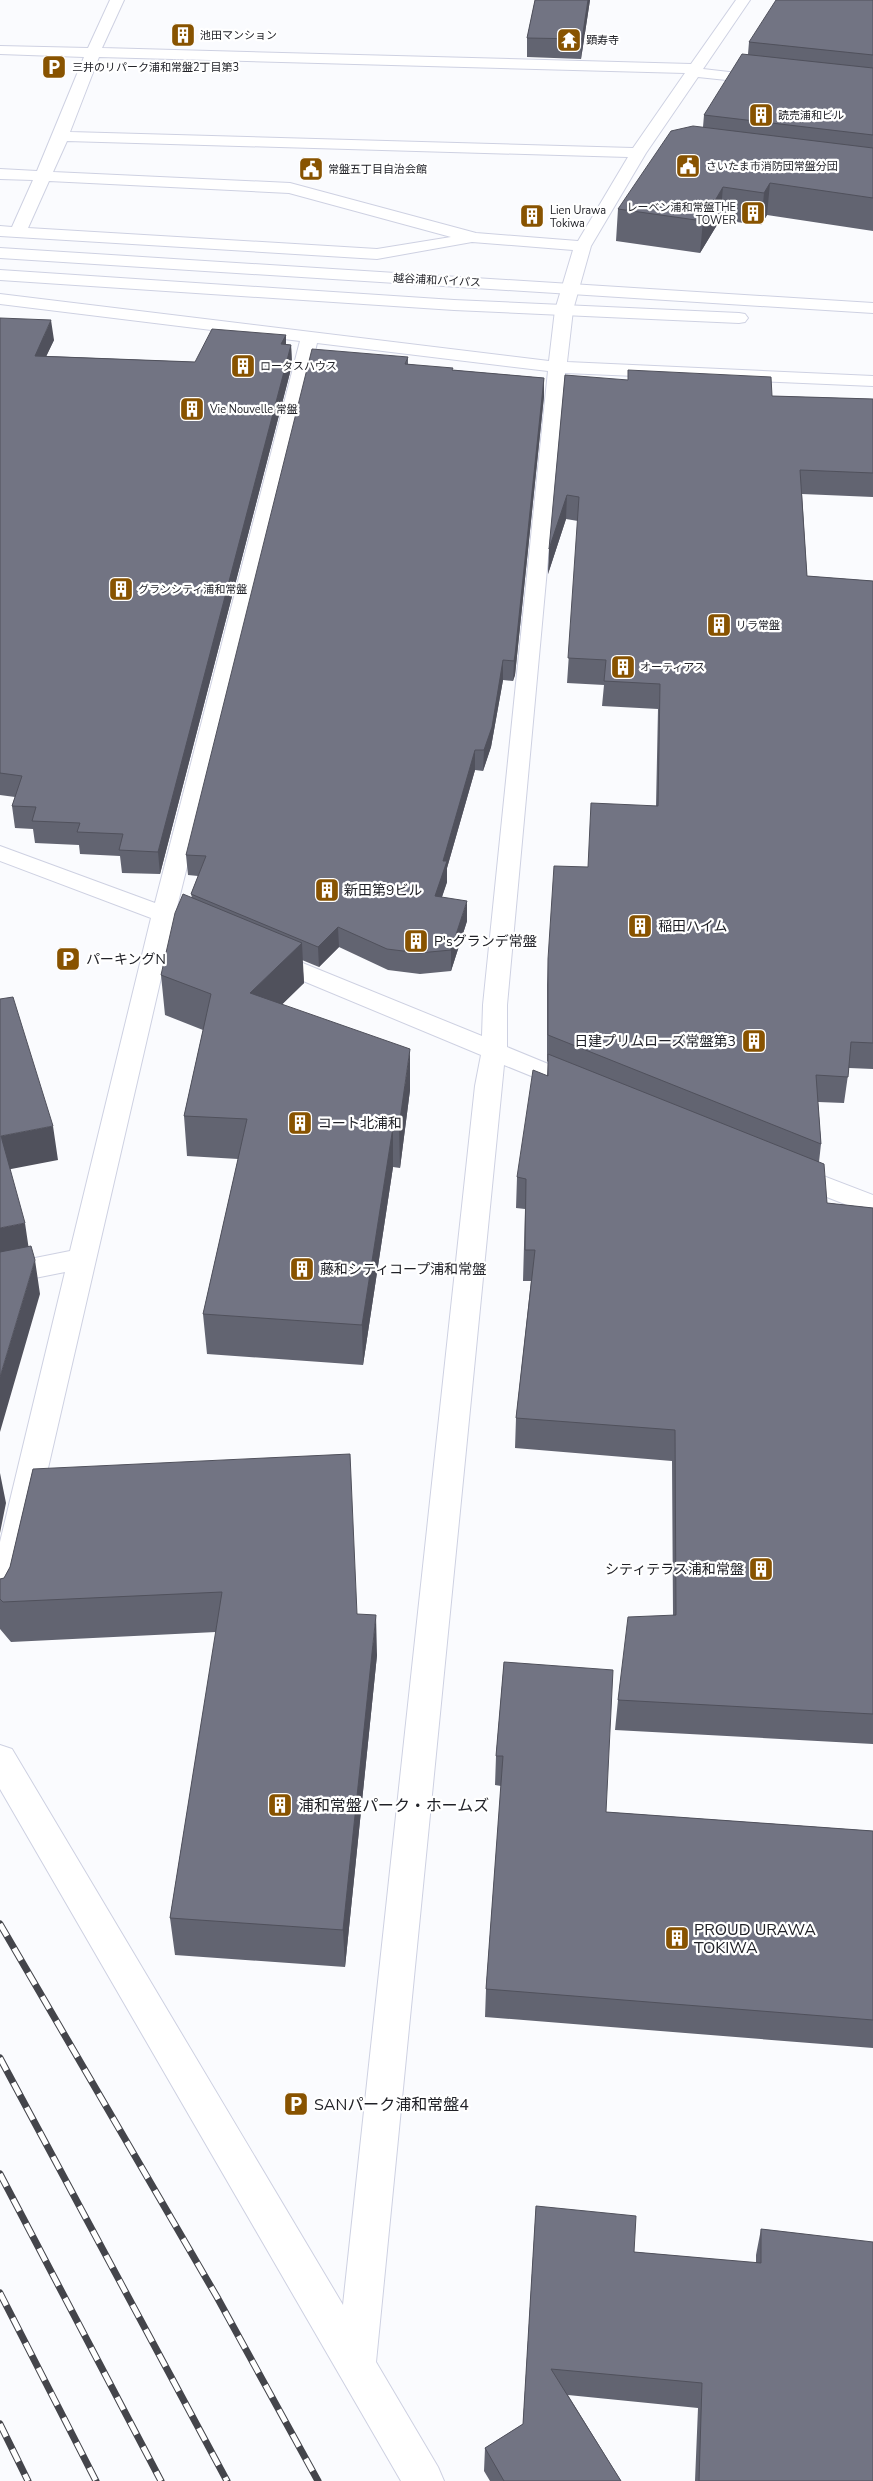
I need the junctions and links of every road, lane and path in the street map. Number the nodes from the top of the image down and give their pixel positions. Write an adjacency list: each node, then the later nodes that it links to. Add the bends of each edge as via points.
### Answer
1 (117, 0): 4 (main road)
2 (743, 0): 5 (main road)
3 (0, 50): 4 (main road)
4 (92, 53): 5 (main road); 7 (main road)
5 (693, 70): 6 (main road); 9 (main road)
6 (778, 82)
7 (61, 136): 9 (main road); 11 (main road)
8 (663, 147): 9 (main road)
9 (641, 149): 15 (main road)
10 (0, 174): 11 (main road)
11 (43, 176): 13 (main road); 14 (main road, via 290,188)
12 (0, 231): 13 (main road)
13 (18, 232): 14 (main road, via 376,254)
14 (475, 238): 15 (main road)
15 (583, 246): 18 (main road)
16 (0, 253): 18 (main road, 越谷浦和バイパス)
17 (0, 275): 21 (main road, 越谷浦和バイパス)
18 (570, 288): 20 (main road, 越谷浦和バイパス); 21 (main road)
19 (0, 299): 23 (main road)
20 (873, 308)
21 (564, 310): 22 (main road, 越谷浦和バイパス); 24 (main road)
22 (758, 319)
23 (310, 337): 24 (main road); 27 (main road)
24 (557, 367): 25 (main road); 30 (main road, via 495,1005)
25 (873, 381)
26 (0, 853): 27 (main road)
27 (164, 913): 28 (main road); 34 (main road)
28 (201, 929)
29 (247, 948): 30 (main road)
30 (494, 1052): 31 (main road); 38 (main road)
31 (606, 1097)
32 (772, 1165): 33 (main road)
33 (873, 1206)
34 (82, 1259): 35 (main road); 36 (main road)
35 (0, 1276)
36 (0, 1606)
37 (0, 1759): 38 (main road)
38 (356, 2364): 39 (main road)
39 (424, 2481)

